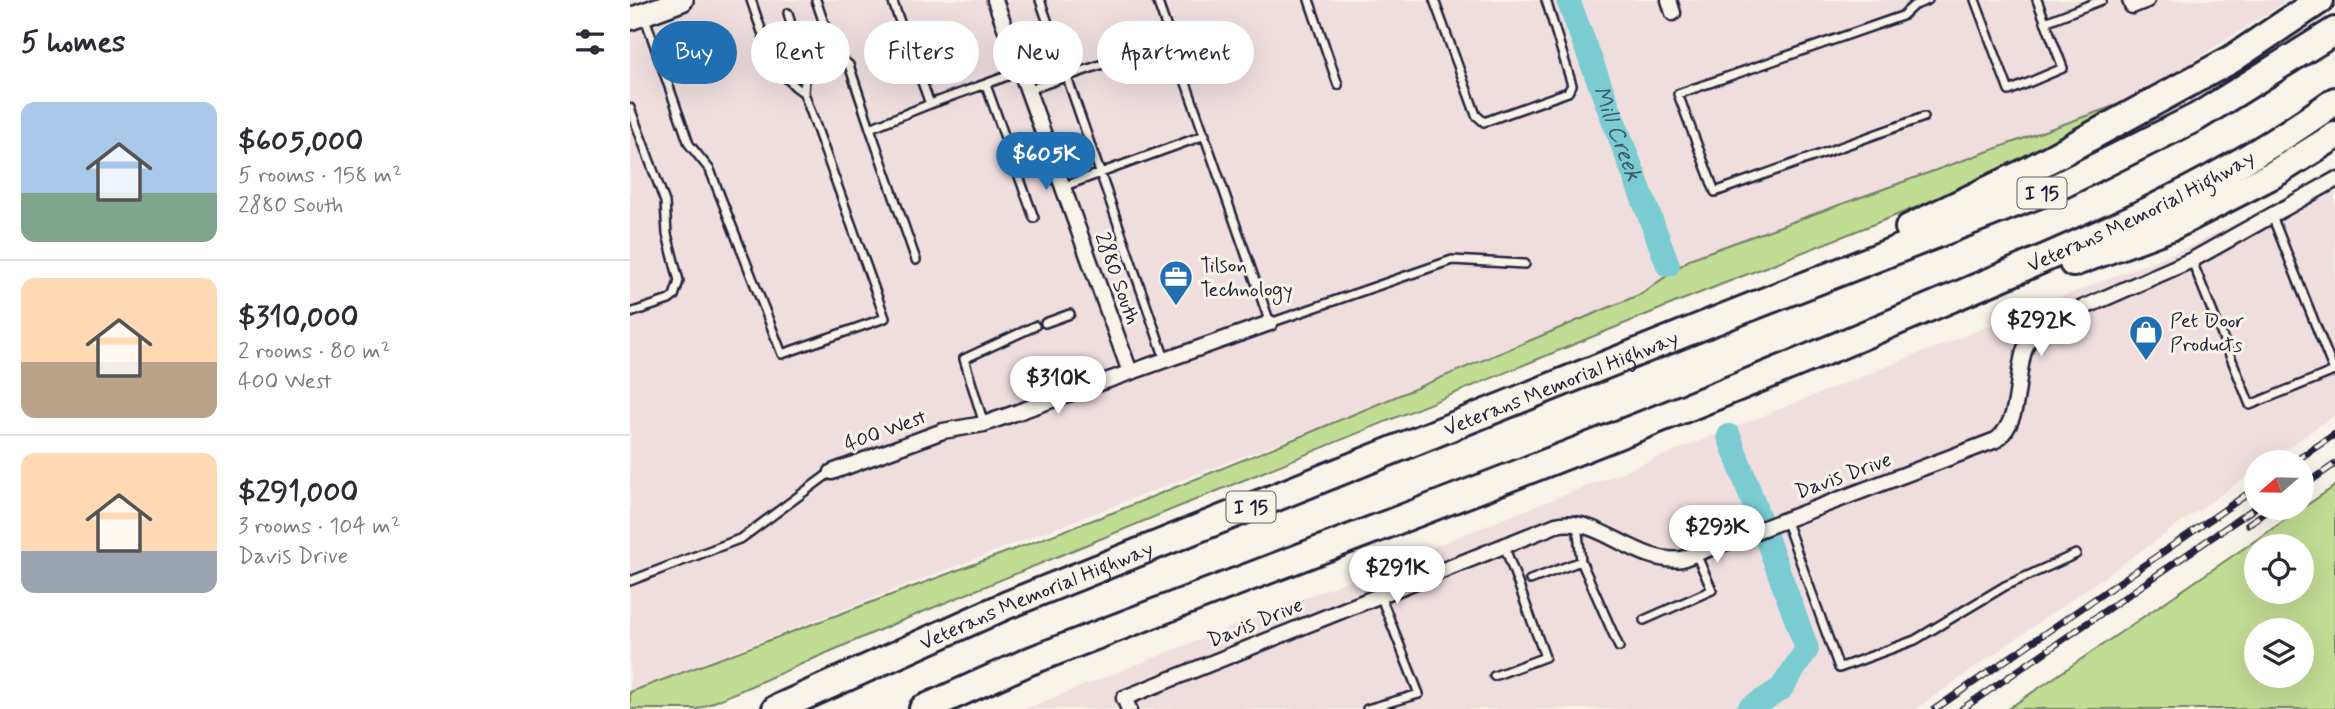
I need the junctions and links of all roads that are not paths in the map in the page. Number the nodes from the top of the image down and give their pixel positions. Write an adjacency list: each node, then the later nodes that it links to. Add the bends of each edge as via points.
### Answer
1 (682, 0): 19 (main road)
2 (751, 0): 35 (lane, via 771,55 789,84)
3 (816, 0): 40 (lane, via 834,52 849,65)
4 (892, 0): 37 (lane)
5 (995, 0): 20 (street, 2880 South)
6 (1040, 0): 21 (lane)
7 (1157, 0): 22 (lane)
8 (1309, 0): 33 (lane)
9 (1434, 0): 10 (lane, via 1476,115 1483,121 1568,92 1572,85)
10 (1546, 0)
11 (1928, 0): 39 (lane, via 1902,16 1678,94 1715,191)
12 (1975, 0): 23 (lane, via 2008,91 2063,68)
13 (2037, 0): 23 (lane)
14 (2102, 0): 23 (lane)
15 (2147, 0): 17 (street)
16 (2320, 0): 53 (highway, via 2232,59 2026,172)
17 (2131, 3)
18 (788, 13): 35 (lane, via 805,77)
19 (637, 16): 25 (lane)
20 (1003, 21)
21 (1047, 21)
22 (1165, 21)
23 (2045, 22)
24 (2335, 31): 53 (highway, Veterans Memorial Highway / I 15, via 2197,117 2057,187)
25 (651, 43)
26 (993, 82): 32 (lane)
27 (668, 84): 35 (lane, via 689,144 710,170 782,354 885,318)
28 (1026, 84): 34 (street, 2880 South)
29 (1046, 84): 34 (lane)
30 (1069, 84): 43 (lane)
31 (1187, 84): 41 (lane)
32 (986, 85): 37 (lane); 47 (lane)
33 (1338, 85)
34 (1028, 90): 45 (street, 2880 South)
35 (804, 93)
36 (2335, 101): 59 (highway, Veterans Memorial Highway, via 2221,173 2074,246)
37 (930, 104): 40 (lane)
38 (630, 108): 51 (lane, via 665,202 667,234 679,281 669,300)
39 (1924, 117)
40 (870, 128): 48 (lane)
41 (1205, 135): 43 (lane); 55 (lane)
42 (2335, 136): 59 (highway, via 2274,174 2173,226)
43 (1100, 172): 45 (lane); 57 (lane)
44 (2335, 180): 46 (street, Davis Drive)
45 (1062, 187): 58 (street, 2880 South)
46 (2273, 216): 49 (street, Davis Drive); 49 (lane, via 2334,371 2250,405)
47 (1034, 218)
48 (916, 260)
49 (2192, 260): 62 (street, Davis Drive, via 2034,331 2025,350 2010,424 1996,440)
50 (1525, 264): 55 (lane, via 1452,260)
51 (630, 313)
52 (1070, 314): 54 (lane)
53 (1730, 315): 75 (highway, Veterans Memorial Highway / I 15, via 1007,605)
54 (1045, 323)
55 (1270, 323): 57 (street, 400 West)
56 (1035, 326): 60 (lane, via 964,359)
57 (1165, 359): 58 (street, 400 West)
58 (1130, 372): 60 (street, 400 West)
59 (1760, 380): 76 (highway, Veterans Memorial Highway, via 1030,661)
60 (984, 424): 61 (street, 400 West, via 943,431)
61 (832, 472): 69 (lane, via 742,538)
62 (1779, 521): 65 (street, Davis Drive); 66 (lane, via 1839,668 1915,640 2004,586)
63 (1576, 522): 64 (street, Davis Drive); 65 (street, Davis Drive, via 1648,556 1668,561); 67 (lane)
64 (1504, 545): 70 (street, Davis Drive); 73 (lane, via 1545,657)
65 (1696, 554): 71 (lane, via 1712,590)
66 (2076, 554)
67 (1581, 561): 68 (lane); 72 (lane)
68 (1530, 580)
69 (630, 581)
70 (1380, 594): 74 (street, Davis Drive); 77 (lane, via 1419,694)
71 (1644, 620)
72 (1619, 647)
73 (1494, 676)
74 (1127, 703)
75 (776, 709)
76 (923, 709)
77 (1367, 709)

